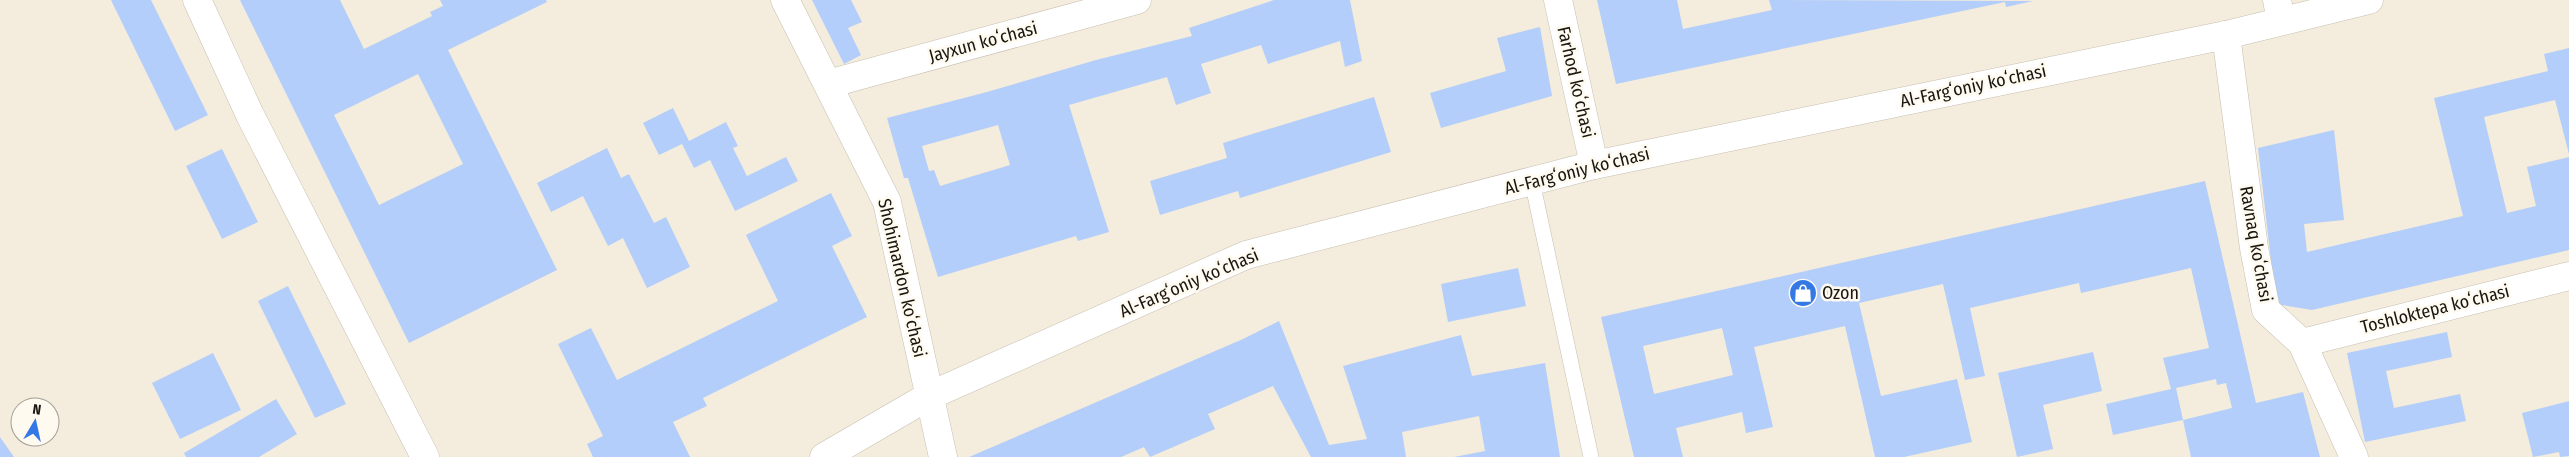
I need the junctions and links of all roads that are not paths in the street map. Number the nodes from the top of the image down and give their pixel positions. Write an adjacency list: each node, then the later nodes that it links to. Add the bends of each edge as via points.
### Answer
1 (196, 0): 14 (street, via 250,115)
2 (785, 0): 8 (street, Shohimardon koʻchasi)
3 (1137, 0): 8 (street, Jayxun koʻchasi)
4 (1558, 0): 9 (street, Farhod koʻchasi)
5 (2369, 0): 6 (street, Al-Fargʻoniy koʻchasi)
6 (2279, 10): 7 (street, Al-Fargʻoniy koʻchasi)
7 (2226, 35): 9 (street, Al-Fargʻoniy koʻchasi); 12 (street, Ravnaq koʻchasi, via 2254,248 2266,310)
8 (828, 84): 13 (street, Shohimardon koʻchasi, via 887,202)
9 (1594, 165): 10 (street, Al-Fargʻoniy koʻchasi)
10 (1532, 181): 13 (street, Al-Fargʻoniy koʻchasi, via 1246,255); 17 (lane)
11 (2569, 276): 12 (street, Toshloktepa koʻchasi)
12 (2302, 342): 18 (street, Ravnaq koʻchasi)
13 (929, 396): 15 (street, Al-Fargʻoniy koʻchasi); 16 (street, Shohimardon koʻchasi)
14 (425, 457)
15 (824, 457)
16 (943, 457)
17 (1591, 457)
18 (2354, 457)

